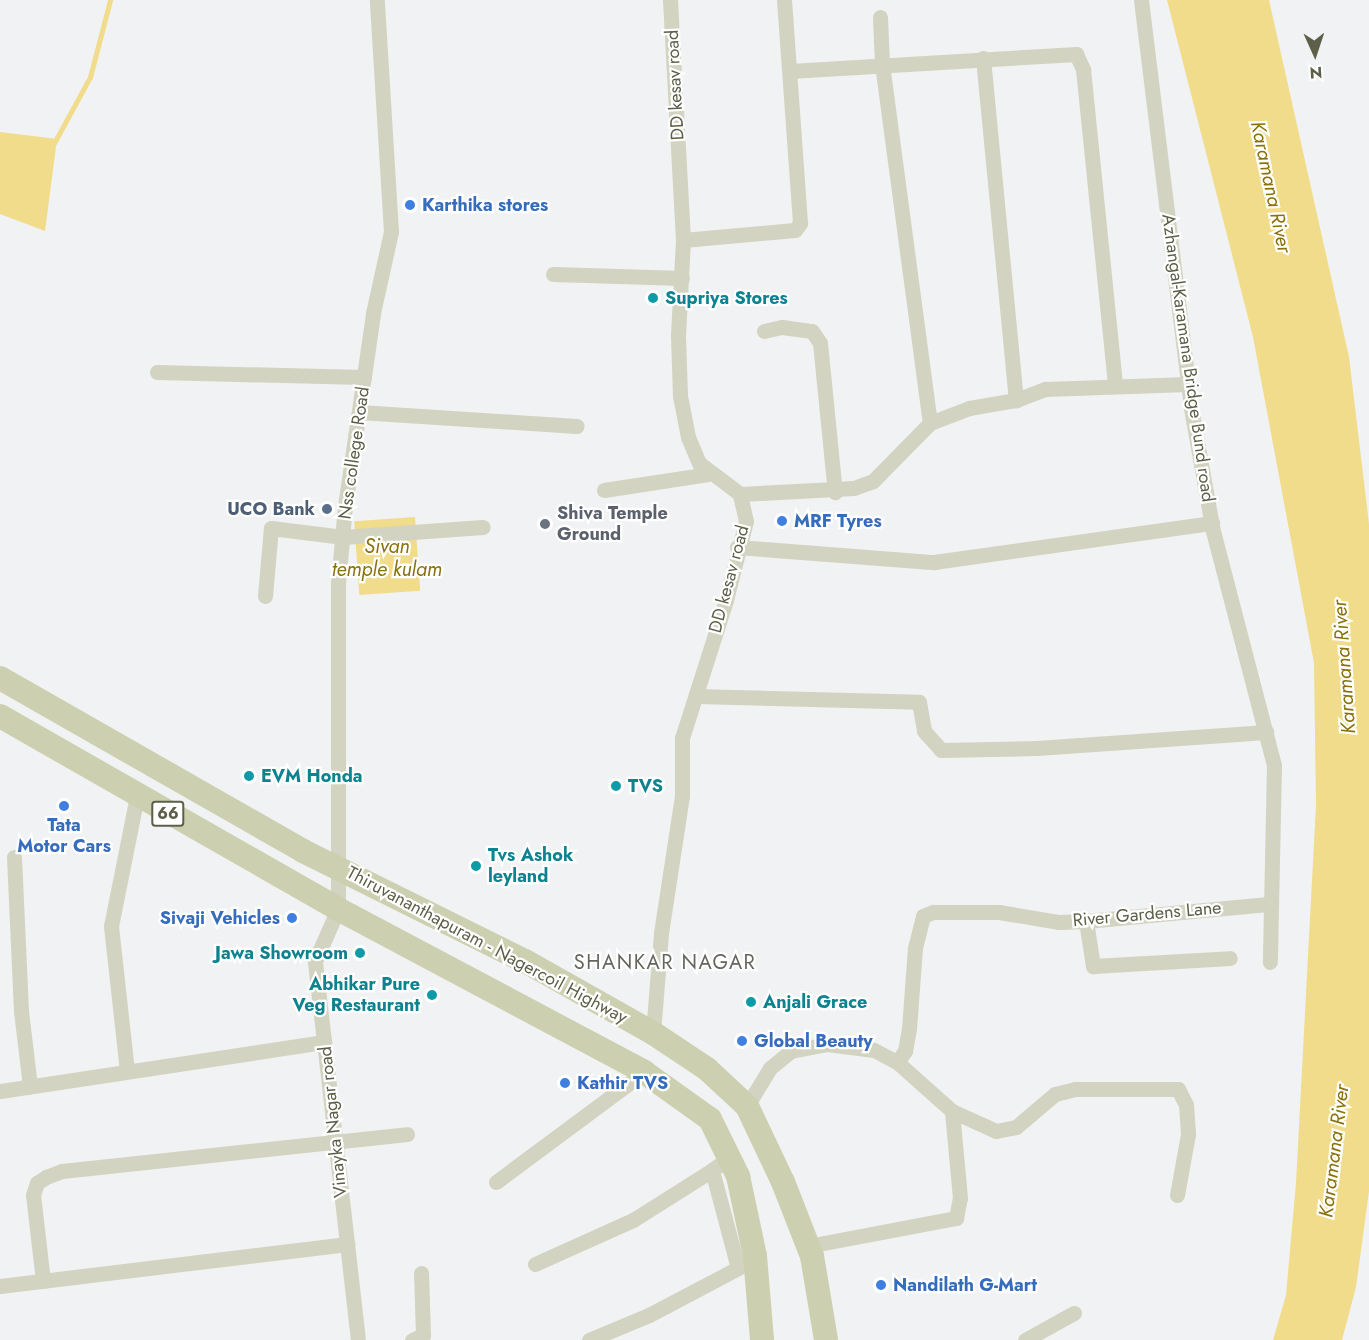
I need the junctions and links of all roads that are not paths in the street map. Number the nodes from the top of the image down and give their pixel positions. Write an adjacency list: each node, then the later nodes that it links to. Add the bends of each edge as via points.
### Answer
1 (377, 0): 14 (street, Nss college Road, via 391,232)
2 (670, 0): 9 (street, DD kesav road)
3 (784, 0): 8 (street)
4 (1141, 0): 16 (street, Azhangal-Karamana Bridge Bund road)
5 (880, 17): 7 (street)
6 (983, 58): 7 (street); 15 (street, via 1076,54 1083,69); 17 (street)
7 (882, 64): 8 (street); 19 (street)
8 (789, 71): 9 (street, via 800,223 795,230)
9 (683, 240): 11 (street, DD kesav road)
10 (553, 274): 11 (street)
11 (682, 278): 21 (street, DD kesav road, via 678,335 680,396 688,437)
12 (764, 331): 23 (street, via 782,327 812,331 820,343)
13 (157, 372): 14 (street)
14 (364, 376): 18 (street, Nss college Road)
15 (1115, 384): 16 (street); 17 (street, via 1046,389)
16 (1188, 384): 25 (street, Azhangal-Karamana Bridge Bund road)
17 (1016, 400): 19 (street, via 969,408)
18 (359, 412): 20 (street); 27 (street, Nss college Road)
19 (930, 423): 23 (street, via 873,481)
20 (577, 426)
21 (708, 474): 22 (street); 24 (street, DD kesav road)
22 (604, 490)
23 (835, 492): 24 (street)
24 (740, 494): 28 (street, DD kesav road, via 746,521)
25 (1212, 523): 28 (street, via 934,562); 33 (street, Azhangal-Karamana Bridge Bund road)
26 (483, 527): 27 (street)
27 (343, 537): 29 (street, via 271,528); 36 (street, Nss college Road, via 338,584)
28 (737, 547): 31 (street, DD kesav road, via 726,600)
29 (265, 596)
30 (0, 678): 36 (main road, Thiruvananthapuram - Nagercoil Highway, via 303,851)
31 (696, 696): 33 (street, via 918,702 924,731 941,750 1037,748); 42 (street, DD kesav road, via 682,738 682,796 661,933)
32 (0, 716): 34 (main road, Thiruvananthapuram - Nagercoil Highway / 66)
33 (1266, 732): 37 (street, Azhangal-Karamana Bridge Bund road, via 1274,765)
34 (137, 796): 38 (main road, Thiruvananthapuram - Nagercoil Highway / 66); 45 (street, via 111,926)
35 (15, 857): 47 (street, via 21,1011)
36 (336, 864): 38 (street, Nss college Road); 42 (main road, Thiruvananthapuram - Nagercoil Highway, via 525,961)
37 (1271, 904): 39 (street, River Gardens Lane); 41 (street, Azhangal-Karamana Bridge Bund road)
38 (338, 909): 43 (street, Vinayka Nagar road, via 315,961); 46 (main road, Thiruvananthapuram - Nagercoil Highway)
39 (1086, 921): 40 (street, via 1094,966); 44 (street, River Gardens Lane, via 1059,922 999,912 933,912 923,916 915,948 905,1052)
40 (1230, 958)
41 (1270, 962)
42 (653, 1033): 49 (main road, Thiruvananthapuram - Nagercoil Highway, via 708,1069)
43 (324, 1042): 45 (street); 52 (street, Vinayka Nagar road)
44 (897, 1062): 49 (street, via 874,1050 826,1044 791,1051 770,1068); 50 (street)
45 (127, 1071): 47 (street)
46 (644, 1072): 53 (main road, Thiruvananthapuram - Nagercoil Highway, via 710,1119); 54 (street)
47 (30, 1086): 48 (street)
48 (0, 1091)
49 (747, 1106): 57 (main road, Thiruvananthapuram - Nagercoil Highway)
50 (952, 1112): 55 (street, via 996,1131 1008,1130 1055,1094 1075,1089 1178,1089 1186,1105 1188,1134); 57 (street, via 960,1198 956,1218)
51 (407, 1134): 52 (street)
52 (335, 1142): 56 (street, Vinayka Nagar road); 60 (street, via 62,1171 46,1177 37,1183 33,1195)
53 (720, 1164): 58 (street, via 633,1220); 65 (street, via 738,1268 649,1315); 66 (main road, Thiruvananthapuram - Nagercoil Highway, via 738,1176 754,1256)
54 (496, 1182)
55 (1177, 1195)
56 (347, 1244): 60 (street); 63 (street, Vinayka Nagar road)
57 (808, 1245): 67 (main road, Thiruvananthapuram - Nagercoil Highway)
58 (535, 1264)
59 (421, 1272): 64 (street, via 423,1335)
60 (43, 1281): 61 (street)
61 (0, 1286)
62 (1074, 1313): 68 (street)
63 (358, 1340)
64 (412, 1340)
65 (589, 1340)
66 (762, 1340)
67 (826, 1340)
68 (1025, 1340)

